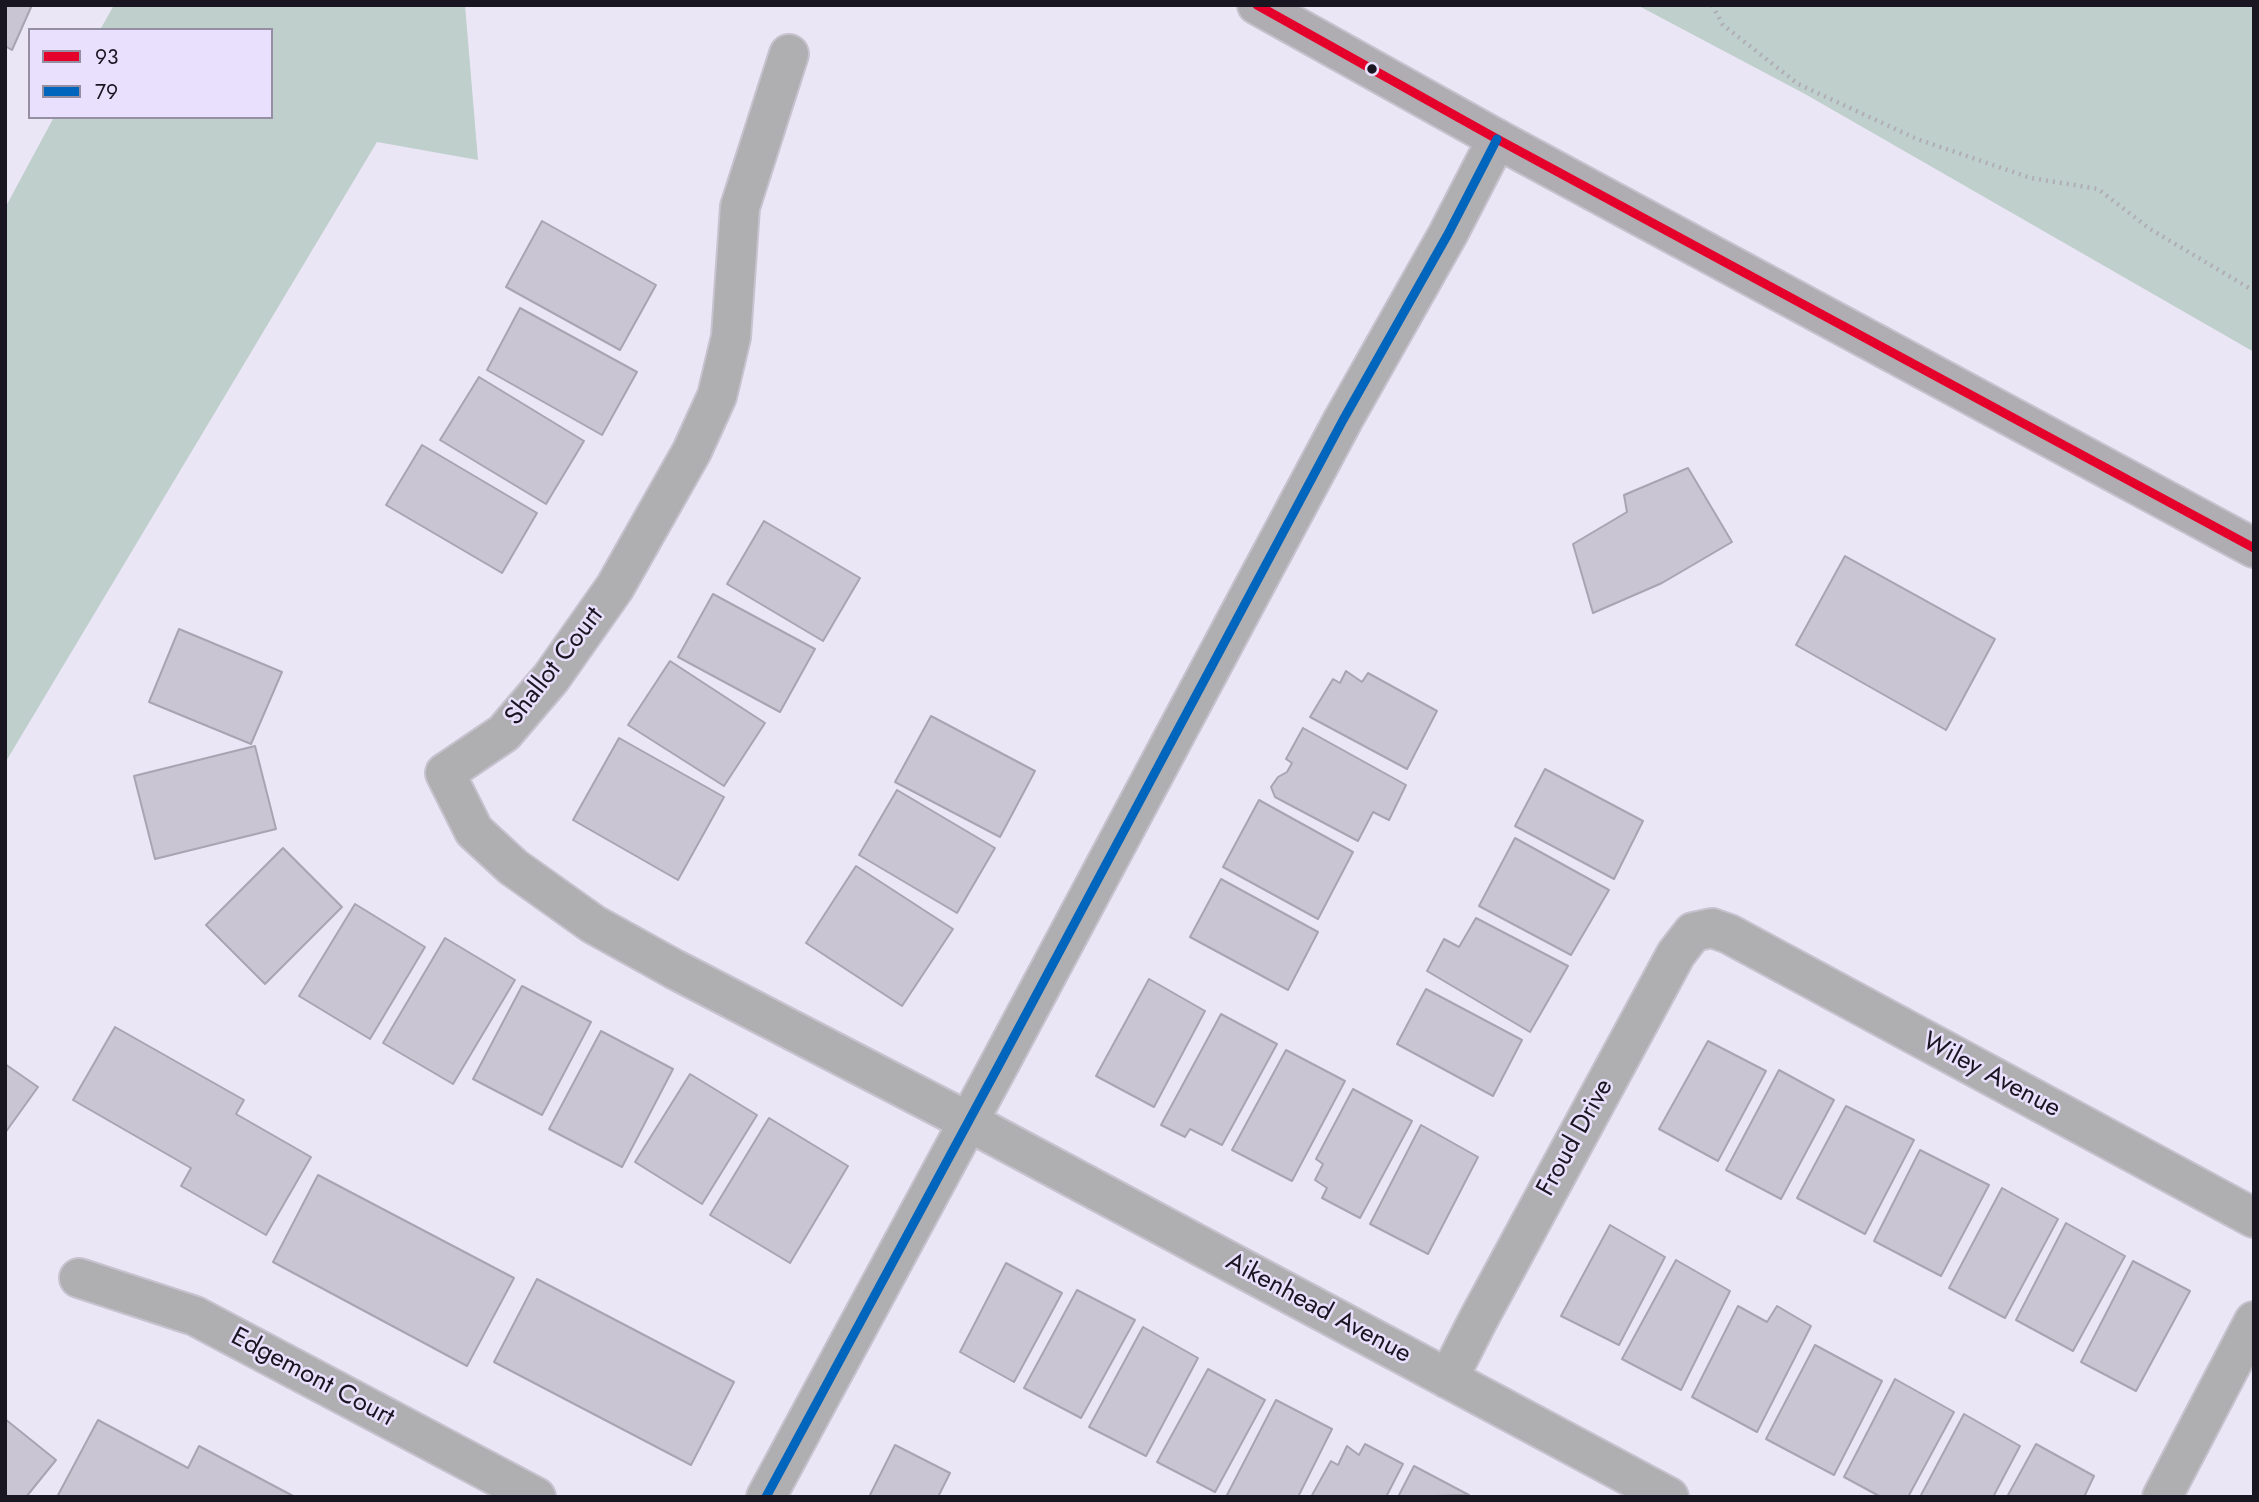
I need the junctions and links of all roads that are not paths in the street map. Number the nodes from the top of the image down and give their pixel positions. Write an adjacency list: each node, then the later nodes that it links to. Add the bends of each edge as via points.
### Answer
1 (1257, 5): 3 (main road)
2 (789, 54): 6 (street, Shallot Court, via 740,206 731,337 717,397 692,451 615,587 551,678 504,733 445,773 474,831 513,867 593,924)
3 (1497, 139): 4 (main road); 6 (street)
4 (2254, 548)
5 (1729, 934): 7 (street, Wiley Avenue); 10 (street, Froud Drive, via 1712,928 1693,932 1676,954)
6 (967, 1121): 10 (street, Aikenhead Avenue); 12 (street)
7 (2254, 1218)
8 (79, 1278): 11 (street, Edgemont Court, via 195,1316)
9 (2254, 1321): 14 (street)
10 (1448, 1380): 13 (street, Aikenhead Avenue)
11 (536, 1497)
12 (766, 1497)
13 (1669, 1497)
14 (2162, 1497)

